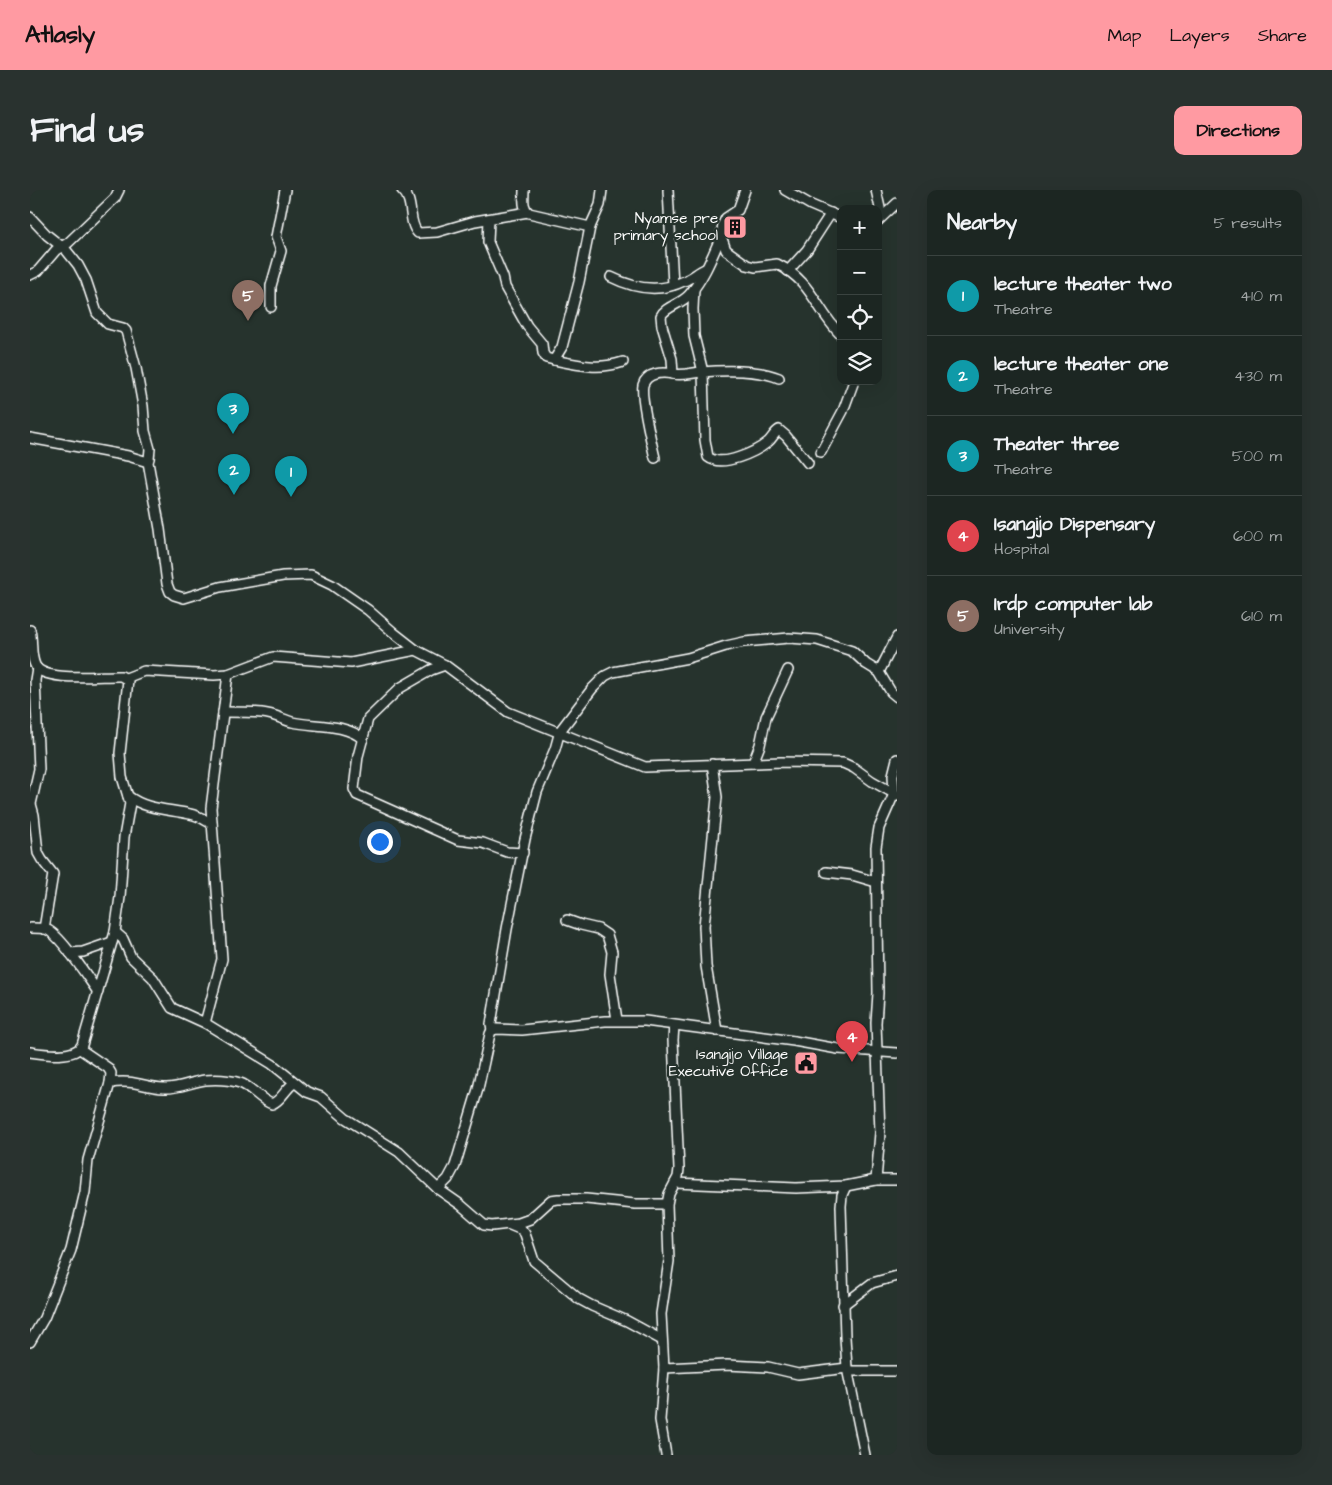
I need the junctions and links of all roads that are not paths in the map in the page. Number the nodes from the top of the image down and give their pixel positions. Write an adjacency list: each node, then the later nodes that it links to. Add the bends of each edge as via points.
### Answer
1 (119, 190): 20 (street, via 115,198)
2 (285, 190): 27 (street, via 276,232 281,257 271,286)
3 (402, 190): 17 (street, via 408,196 414,229 418,233 437,232)
4 (524, 190): 12 (street, via 523,204)
5 (602, 190): 18 (street, via 600,205)
6 (668, 190): 25 (street)
7 (745, 190): 19 (street, via 738,210 724,220)
8 (785, 190): 13 (street)
9 (876, 190): 11 (street)
10 (897, 203): 16 (street)
11 (879, 205)
12 (528, 212): 17 (street); 18 (street)
13 (831, 213): 14 (street); 22 (street, via 807,250)
14 (837, 216)
15 (30, 217): 20 (street)
16 (882, 217)
17 (489, 219): 29 (street, via 488,242 505,287 527,326 542,344 546,358)
18 (590, 227): 29 (street, via 562,346)
19 (722, 236): 21 (street); 22 (street, via 726,250 747,265 777,264)
20 (62, 246): 23 (street); 38 (street, via 83,273 96,313 111,326 123,328 129,339 150,449)
21 (708, 268): 25 (street); 26 (street)
22 (788, 271): 28 (street, via 805,285)
23 (30, 275)
24 (611, 276): 25 (street, via 650,289)
25 (673, 285)
26 (694, 289): 31 (street, via 694,336); 32 (street, via 684,301 661,316)
27 (271, 307)
28 (837, 329)
29 (554, 360): 30 (street, via 609,367)
30 (623, 362)
31 (703, 372): 32 (street); 33 (street, via 760,372); 39 (street, via 708,457 716,461 738,458 769,441 779,430)
32 (673, 374): 37 (street, via 658,373 647,378 644,384)
33 (779, 378)
34 (853, 385): 36 (street)
35 (30, 438): 38 (street)
36 (821, 452)
37 (655, 458)
38 (146, 461): 42 (street, via 154,488 167,584 174,596 189,597 220,587 283,576 311,575 368,610)
39 (808, 463)
40 (30, 630): 43 (street)
41 (897, 637): 47 (street)
42 (416, 650): 44 (street); 48 (street, via 351,663 274,657)
43 (31, 652): 45 (street)
44 (445, 665): 52 (street, via 508,712); 53 (street, via 431,670 390,696 368,719)
45 (37, 668): 49 (street, via 57,676); 65 (street, via 39,769 31,800 38,853 53,874)
46 (788, 670): 55 (street, via 766,717)
47 (879, 672): 50 (street); 52 (street, via 852,651 817,640 789,638 744,642 688,658 613,672 592,689)
48 (228, 674): 49 (street, via 144,671); 51 (street)
49 (126, 678): 58 (street, via 129,683 120,753)
50 (897, 696)
51 (223, 712): 53 (street, via 263,713 292,722 327,726); 59 (street)
52 (560, 732): 56 (street, via 645,767); 60 (street, via 537,792)
53 (363, 739): 60 (street, via 355,777 357,795 458,840)
54 (897, 759): 57 (street, via 893,775)
55 (753, 762): 56 (street); 57 (street, via 843,763)
56 (712, 764): 74 (street, via 716,797 704,926 706,966)
57 (896, 795): 62 (street, via 888,805 876,836)
58 (128, 796): 59 (street, via 140,804 191,814); 66 (street)
59 (212, 824): 71 (street, via 222,959)
60 (522, 853): 73 (street, via 506,929)
61 (826, 872): 62 (street)
62 (876, 882): 77 (street)
63 (567, 920): 70 (street, via 598,928 607,935 612,952 610,974)
64 (30, 928): 65 (street)
65 (44, 928): 68 (street)
66 (115, 932): 67 (street); 71 (street, via 123,939 131,957 153,978 172,1008)
67 (112, 942): 68 (street); 69 (street)
68 (70, 953): 69 (street)
69 (98, 992): 75 (street)
70 (617, 1020): 72 (street); 73 (street)
71 (205, 1023): 80 (street, via 272,1064)
72 (674, 1026): 74 (street); 83 (street, via 679,1169)
73 (492, 1030): 84 (street, via 455,1166)
74 (716, 1031): 77 (street)
75 (80, 1049): 76 (street, via 51,1056); 79 (street, via 108,1068)
76 (30, 1052)
77 (878, 1053): 78 (street); 81 (street, via 880,1133)
78 (897, 1053)
79 (110, 1083): 80 (street, via 131,1081 164,1088 205,1080 230,1081 247,1086 272,1104); 91 (street, via 88,1160 85,1192 71,1250 44,1318)
80 (294, 1083): 84 (street, via 320,1097 345,1118 399,1152)
81 (876, 1180): 82 (street); 85 (street)
82 (897, 1180)
83 (675, 1184): 85 (street); 86 (street)
84 (438, 1189): 87 (street, via 484,1225)
85 (842, 1189): 89 (street)
86 (666, 1204): 87 (street, via 558,1199 551,1200 530,1219); 90 (street, via 669,1262 661,1314)
87 (510, 1225): 90 (street, via 525,1234 532,1259 579,1300)
88 (897, 1276): 89 (street, via 872,1283)
89 (844, 1305): 93 (street)
90 (662, 1340): 92 (street)
91 (30, 1342)
92 (664, 1368): 93 (street, via 752,1366 798,1374); 95 (street, via 660,1420)
93 (848, 1369): 94 (street); 96 (street)
94 (897, 1371)
95 (666, 1455)
96 (865, 1455)

